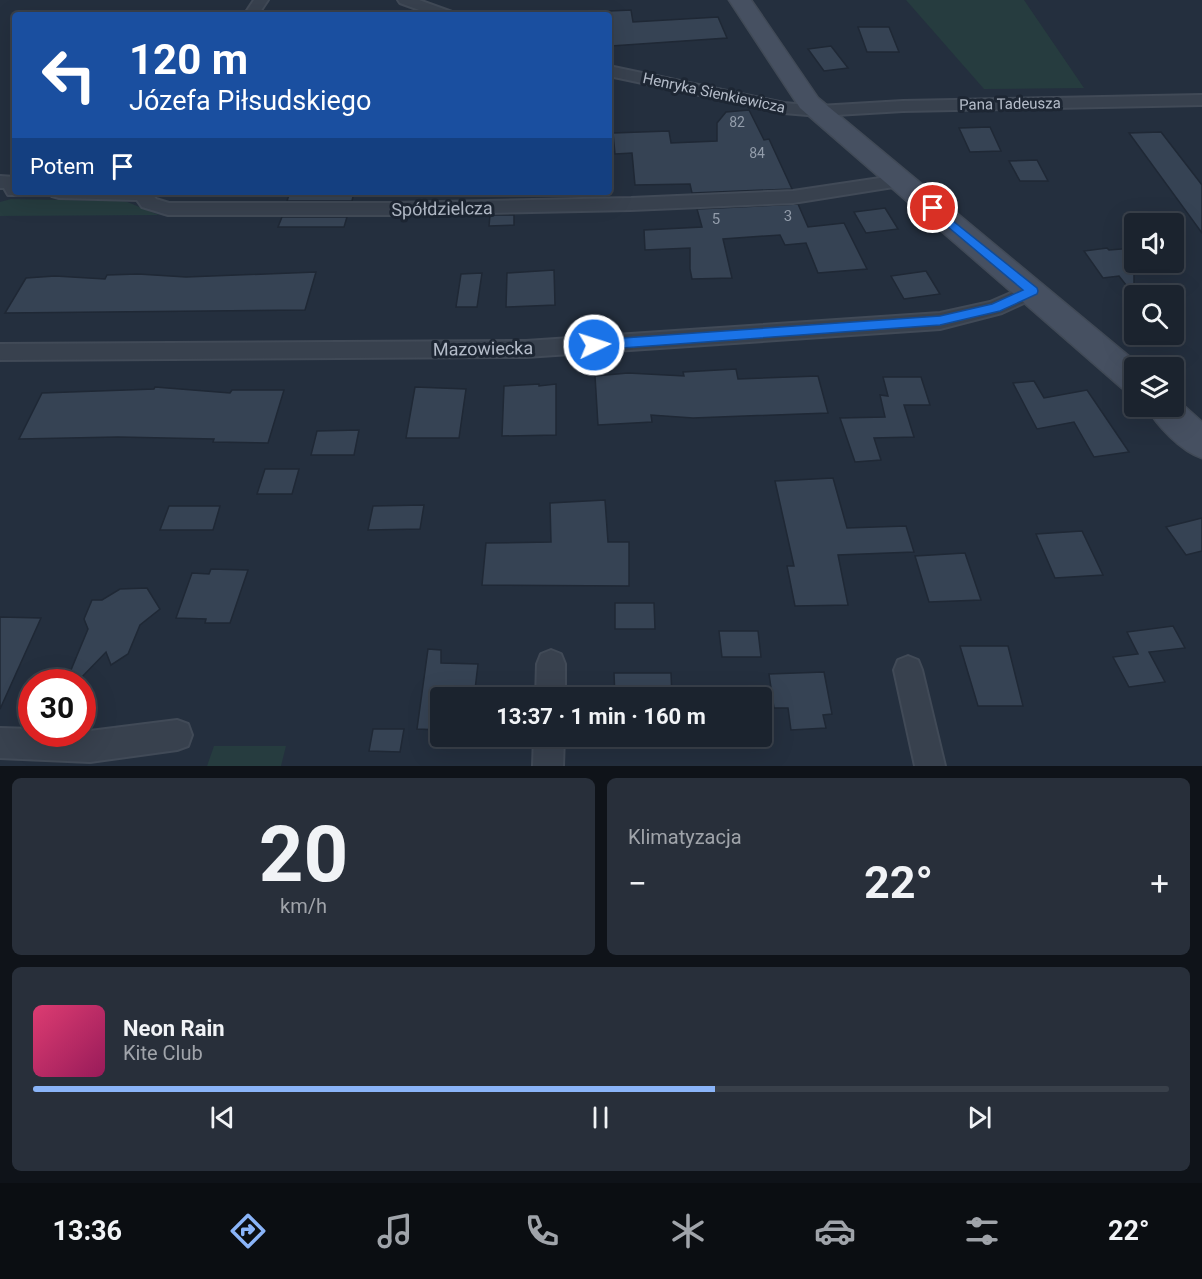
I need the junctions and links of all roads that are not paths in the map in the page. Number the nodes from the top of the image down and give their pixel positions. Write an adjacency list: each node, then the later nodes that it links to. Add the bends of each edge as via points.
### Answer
1 (405, 0): 3 (street)
2 (740, 0): 6 (street, via 806,98)
3 (439, 12)
4 (612, 72): 6 (street, Henryka Sienkiewicza, via 783,108)
5 (1202, 100): 6 (street, Pana Tadeusza)
6 (819, 111): 7 (street)
7 (900, 181): 8 (street, Spółdzielcza, via 794,197 493,208 168,208 149,203); 9 (street)
8 (144, 195)
9 (1032, 291): 10 (street, Mazowiecka, via 995,308 940,321 526,349); 11 (street)
10 (0, 352)
11 (1124, 370)
12 (1174, 417): 13 (street)
13 (1202, 444)
14 (551, 664): 16 (street)
15 (908, 670): 21 (street)
16 (550, 687)
17 (177, 735): 18 (street, via 90,747)
18 (0, 743)
19 (549, 747): 20 (street)
20 (548, 766)
21 (930, 766)

